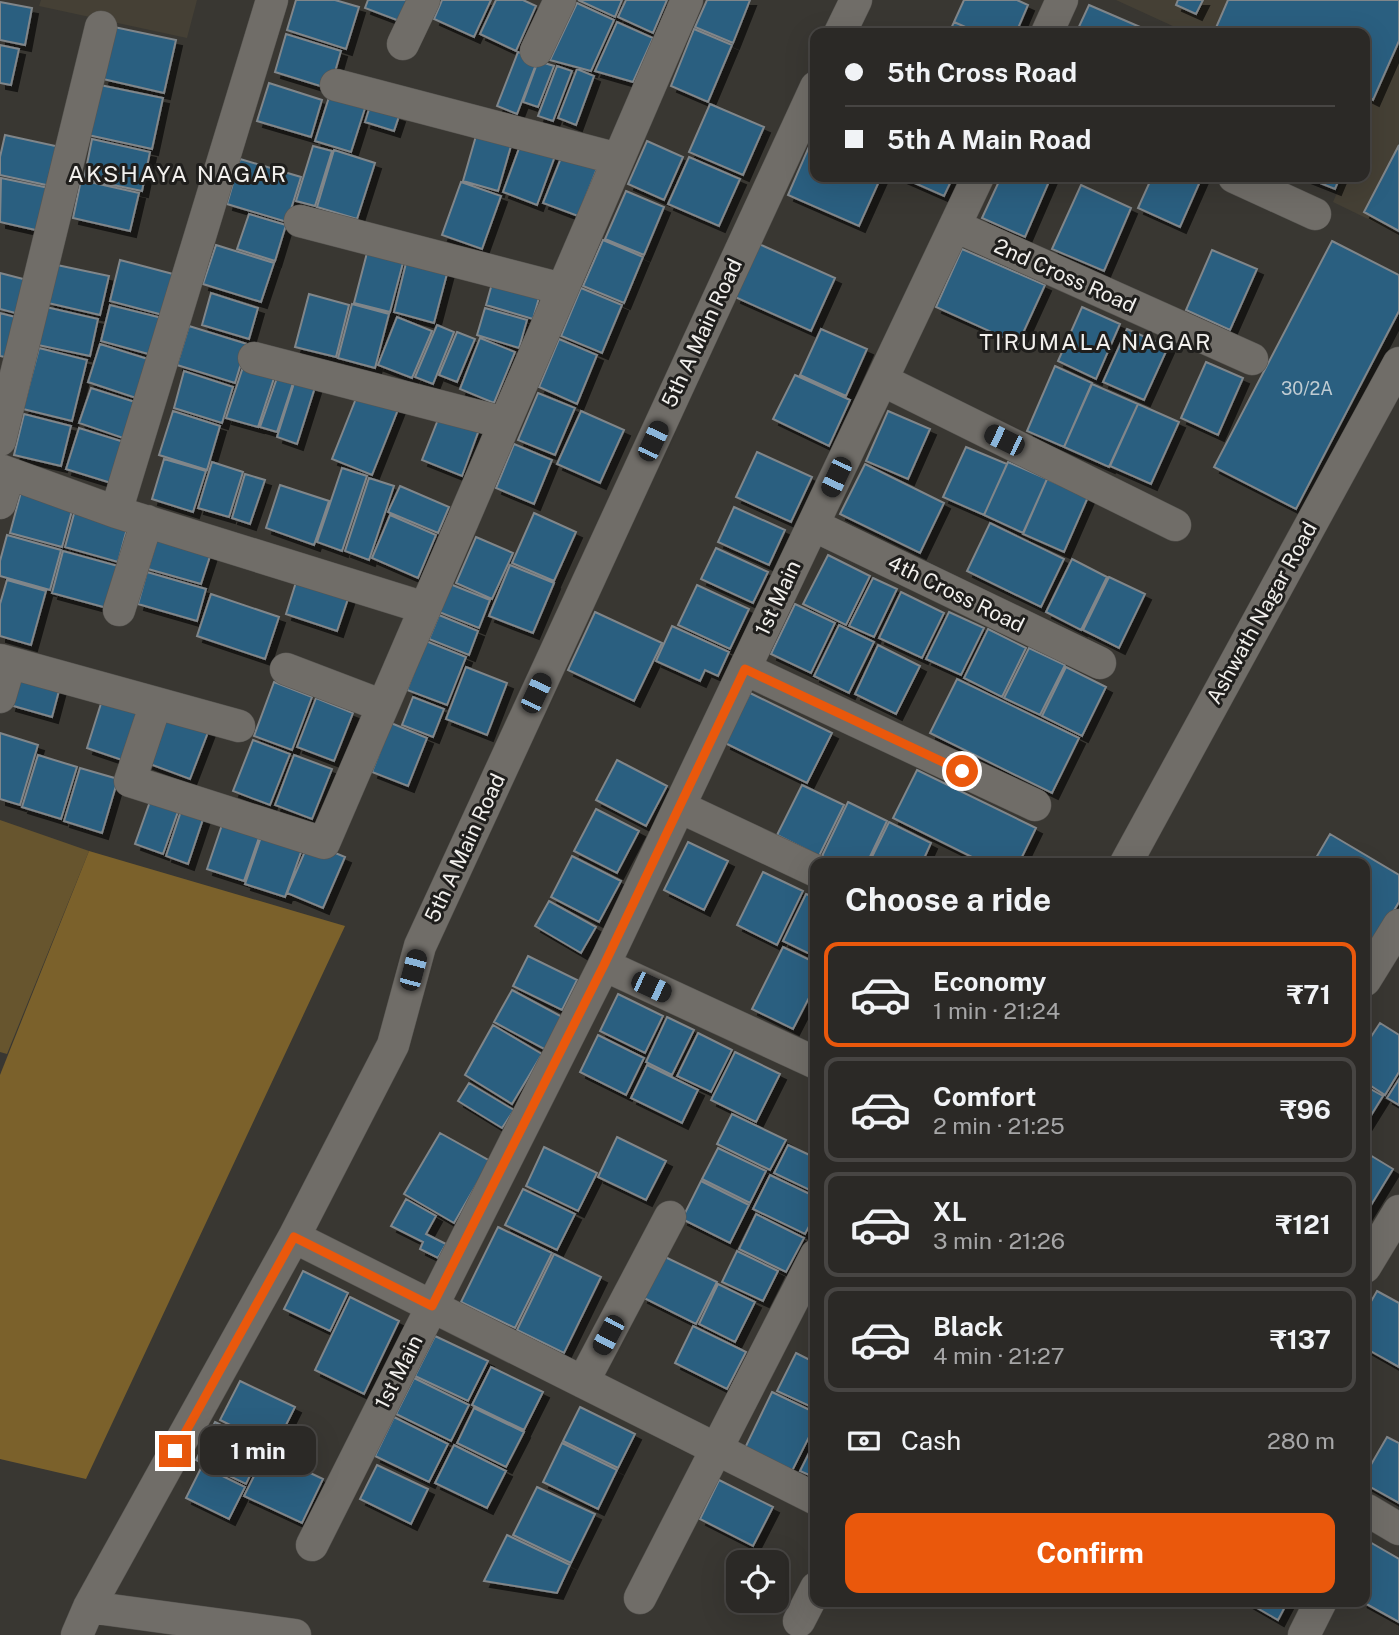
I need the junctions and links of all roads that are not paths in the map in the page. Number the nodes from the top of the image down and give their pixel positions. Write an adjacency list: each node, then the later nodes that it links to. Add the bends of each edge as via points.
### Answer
1 (271, 0): 29 (street)
2 (424, 0): 10 (street)
3 (560, 0): 11 (street)
4 (687, 0): 14 (street)
5 (856, 0): 8 (street)
6 (1062, 0): 9 (street)
7 (102, 27): 26 (street)
8 (843, 28)
9 (1049, 28)
10 (404, 44)
11 (536, 51)
12 (336, 85): 14 (street)
13 (810, 101): 53 (street, 5th A Main Road, via 420,946 393,1045)
14 (618, 159): 20 (street)
15 (976, 182): 19 (street, 1st Main)
16 (1245, 182): 17 (street)
17 (1315, 214)
18 (300, 221): 20 (street)
19 (955, 226): 22 (street, 2nd Cross Road); 24 (street, 1st Main)
20 (562, 289): 25 (street)
21 (254, 358): 25 (street)
22 (1252, 359)
23 (1399, 363): 45 (street, Ashwath Nagar Road)
24 (882, 380): 31 (street, 1st Main); 32 (street)
25 (505, 423): 33 (street)
26 (0, 440)
27 (5, 472): 28 (street); 29 (street)
28 (0, 503)
29 (116, 512): 30 (street)
30 (147, 521): 33 (street); 34 (street)
31 (813, 525): 36 (street, 4th Cross Road); 38 (street, 1st Main)
32 (1175, 525)
33 (425, 608): 41 (street)
34 (119, 610)
35 (5, 662): 39 (street); 40 (street)
36 (1100, 663)
37 (286, 669): 41 (street)
38 (745, 669): 43 (street); 44 (street, 1st Main)
39 (0, 697)
40 (156, 703): 41 (street, via 130,781 324,843); 42 (street)
41 (383, 706)
42 (240, 726)
43 (1035, 805)
44 (680, 807): 46 (street); 48 (street, 1st Main)
45 (1129, 858)
46 (810, 868)
47 (1399, 925): 49 (street)
48 (604, 965): 50 (street); 56 (street, 1st Main)
49 (1370, 972)
50 (810, 1060)
51 (1399, 1211): 54 (street)
52 (670, 1217): 57 (street)
53 (294, 1237): 56 (street); 66 (street, 5th A Main Road)
54 (1370, 1259)
55 (810, 1267): 58 (street)
56 (432, 1306): 57 (street); 62 (street, 1st Main)
57 (583, 1382): 58 (street)
58 (717, 1449): 59 (street); 63 (street)
59 (810, 1496)
60 (1370, 1512): 61 (street)
61 (1399, 1529)
62 (312, 1545)
63 (640, 1598)
64 (810, 1600): 67 (street)
65 (1318, 1607): 69 (street)
66 (83, 1621): 68 (street)
67 (800, 1621)
68 (295, 1635)
69 (1304, 1635)

